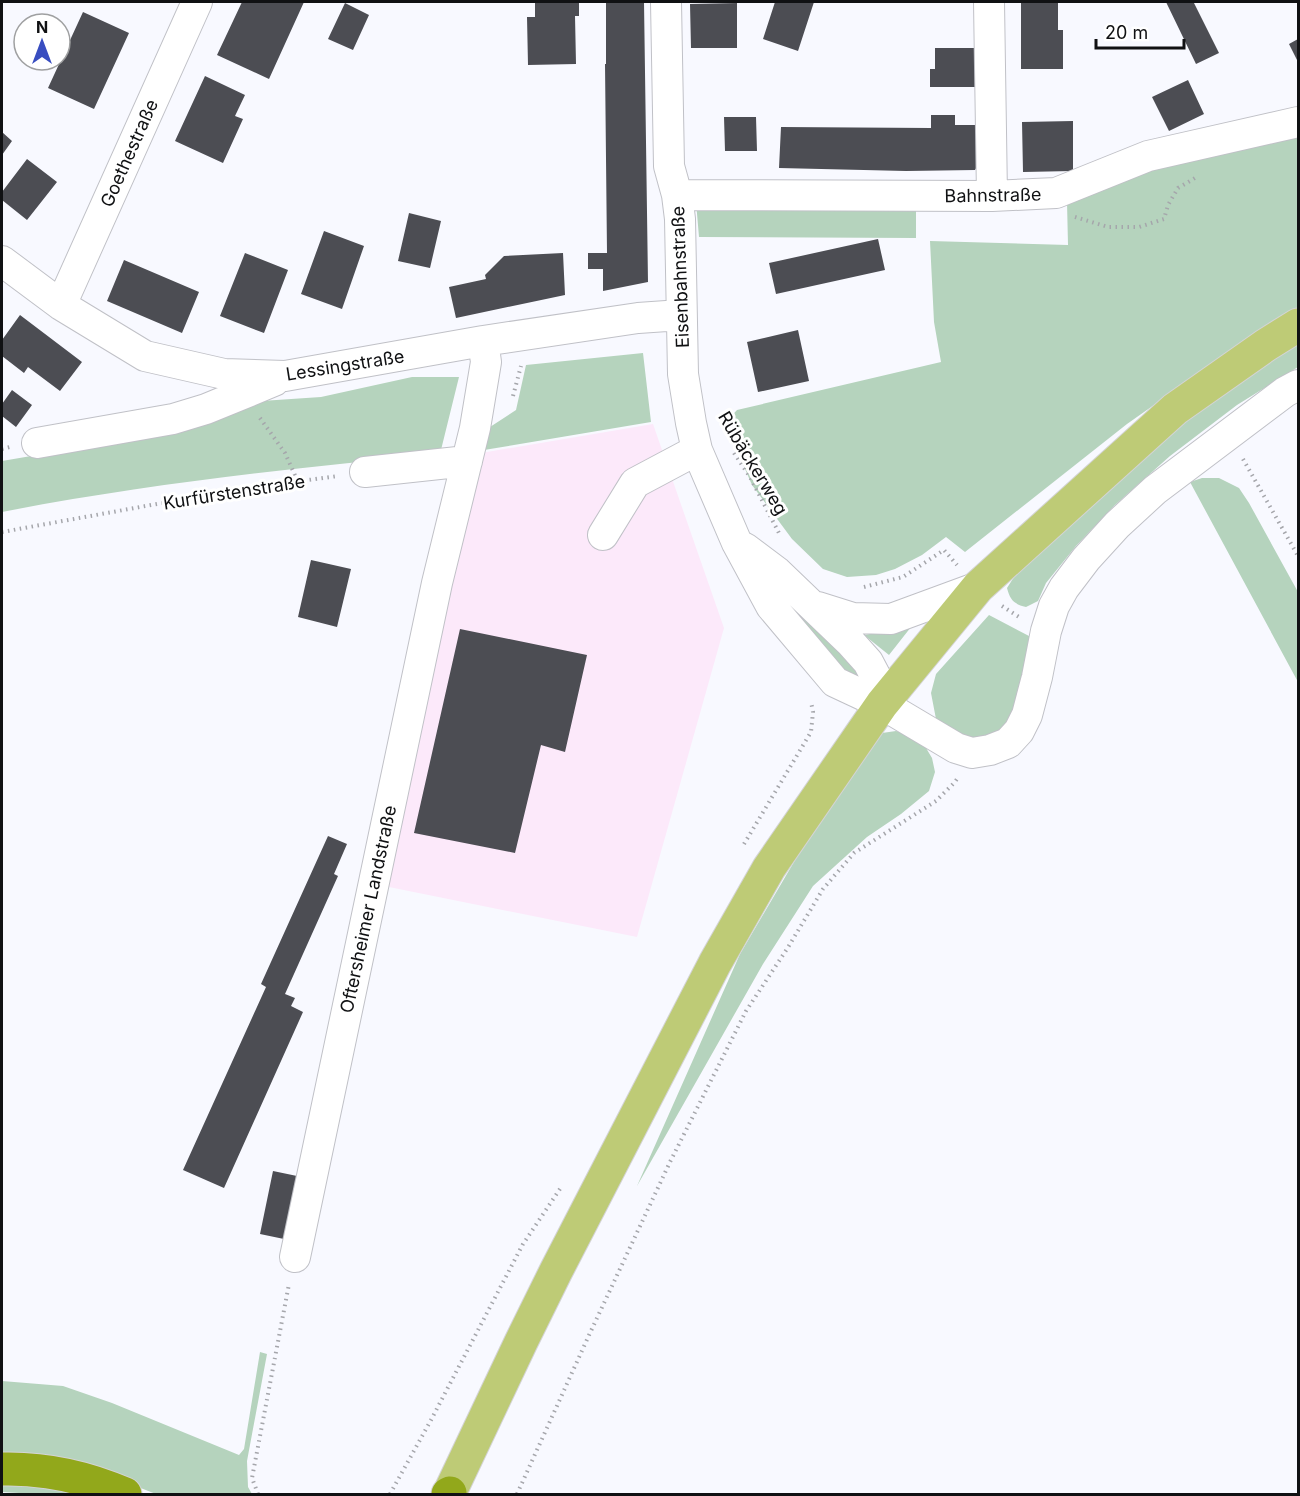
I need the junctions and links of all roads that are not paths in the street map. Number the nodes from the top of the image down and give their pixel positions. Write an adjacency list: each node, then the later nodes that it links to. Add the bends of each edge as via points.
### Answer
1 (197, 2): 8 (street, Goethestraße)
2 (666, 2): 5 (street, Eisenbahnstraße, via 669,166)
3 (989, 2): 6 (street)
4 (1299, 122): 6 (street, Bahnstraße, via 1148,156 1056,193)
5 (677, 195): 6 (street, Bahnstraße); 9 (street, Eisenbahnstraße)
6 (992, 196)
7 (2, 261): 8 (street, Lessingstraße)
8 (61, 305): 12 (street, Lessingstraße, via 145,356 224,374)
9 (681, 315): 11 (street, Lessingstraße); 15 (street, Eisenbahnstraße, via 683,374)
10 (1299, 325): 20 (main road, via 1175,409)
11 (483, 341): 12 (street, Lessingstraße); 16 (street, Oftersheimer Landstraße, via 486,362)
12 (285, 376): 14 (street, via 173,419)
13 (1299, 385): 22 (street, Eisenbahnstraße, via 1155,490 1086,559 1054,606 1027,716 1008,743 972,753 956,748)
14 (37, 443)
15 (697, 450): 18 (street, via 635,483); 19 (street, Eisenbahnstraße)
16 (467, 461): 17 (street); 23 (street, Oftersheimer Landstraße, via 437,583)
17 (365, 472)
18 (603, 535)
19 (737, 543): 21 (street, via 777,572); 22 (street, Eisenbahnstraße, via 771,606 835,682)
20 (978, 587): 21 (street, via 891,620 853,618); 22 (main road)
21 (809, 604): 22 (street, via 868,662 878,681)
22 (882, 704): 26 (main road, via 770,868 716,963 556,1271)
23 (295, 1257)
24 (2, 1468): 25 (highway, via 56,1472)
25 (125, 1494)
26 (449, 1494)

